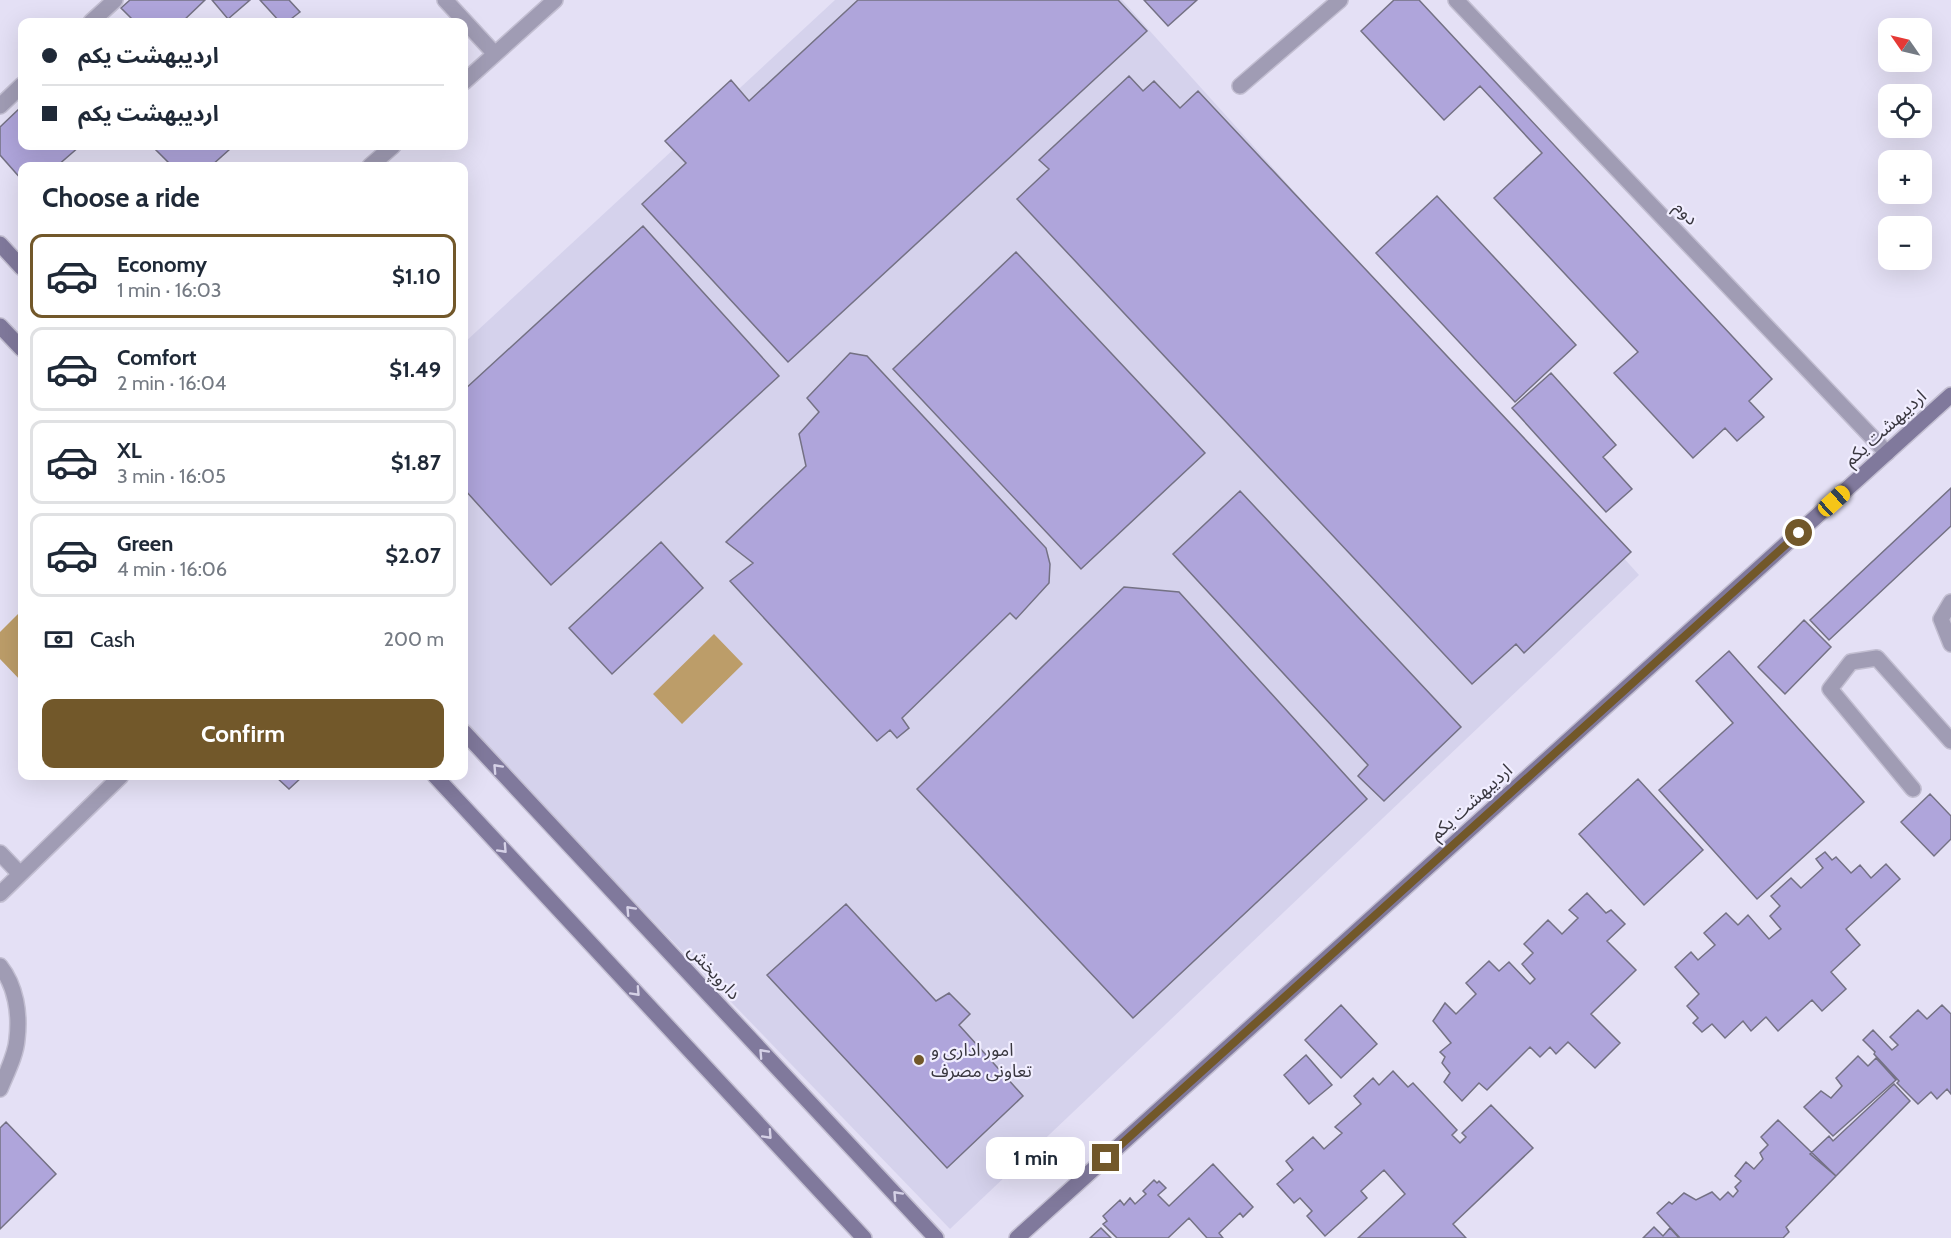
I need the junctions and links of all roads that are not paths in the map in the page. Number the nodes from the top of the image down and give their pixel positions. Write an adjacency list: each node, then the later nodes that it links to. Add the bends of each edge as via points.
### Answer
1 (115, 0): 6 (street)
2 (445, 0): 7 (street)
3 (555, 0): 9 (street)
4 (1340, 0): 11 (street)
5 (1456, 0): 22 (street, دوم)
6 (95, 18)
7 (462, 18)
8 (468, 25): 9 (street)
9 (495, 54): 10 (street)
10 (468, 78)
11 (1240, 86)
12 (18, 89): 13 (street)
13 (0, 106)
14 (388, 150): 15 (street)
15 (375, 162)
16 (0, 244): 17 (street)
17 (18, 264)
18 (1, 327): 19 (street); 20 (street)
19 (18, 329)
20 (18, 345)
21 (1951, 395): 22 (street, اردیبهشت یکم)
22 (1887, 453): 37 (street, اردیبهشت یکم)
23 (1951, 602): 24 (street, via 1941,619)
24 (1951, 644)
25 (468, 736): 36 (street, داروپخش, one-way to 25)
26 (1951, 741): 29 (street, via 1877,658 1851,662 1830,689)
27 (117, 780): 31 (street)
28 (439, 780): 35 (street, one-way to 35)
29 (1913, 789)
30 (0, 852): 31 (street)
31 (20, 874): 32 (street)
32 (0, 894)
33 (0, 966): 34 (street, via 9,978 17,1005 17,1041)
34 (0, 1089)
35 (864, 1238)
36 (936, 1238)
37 (1017, 1238)

